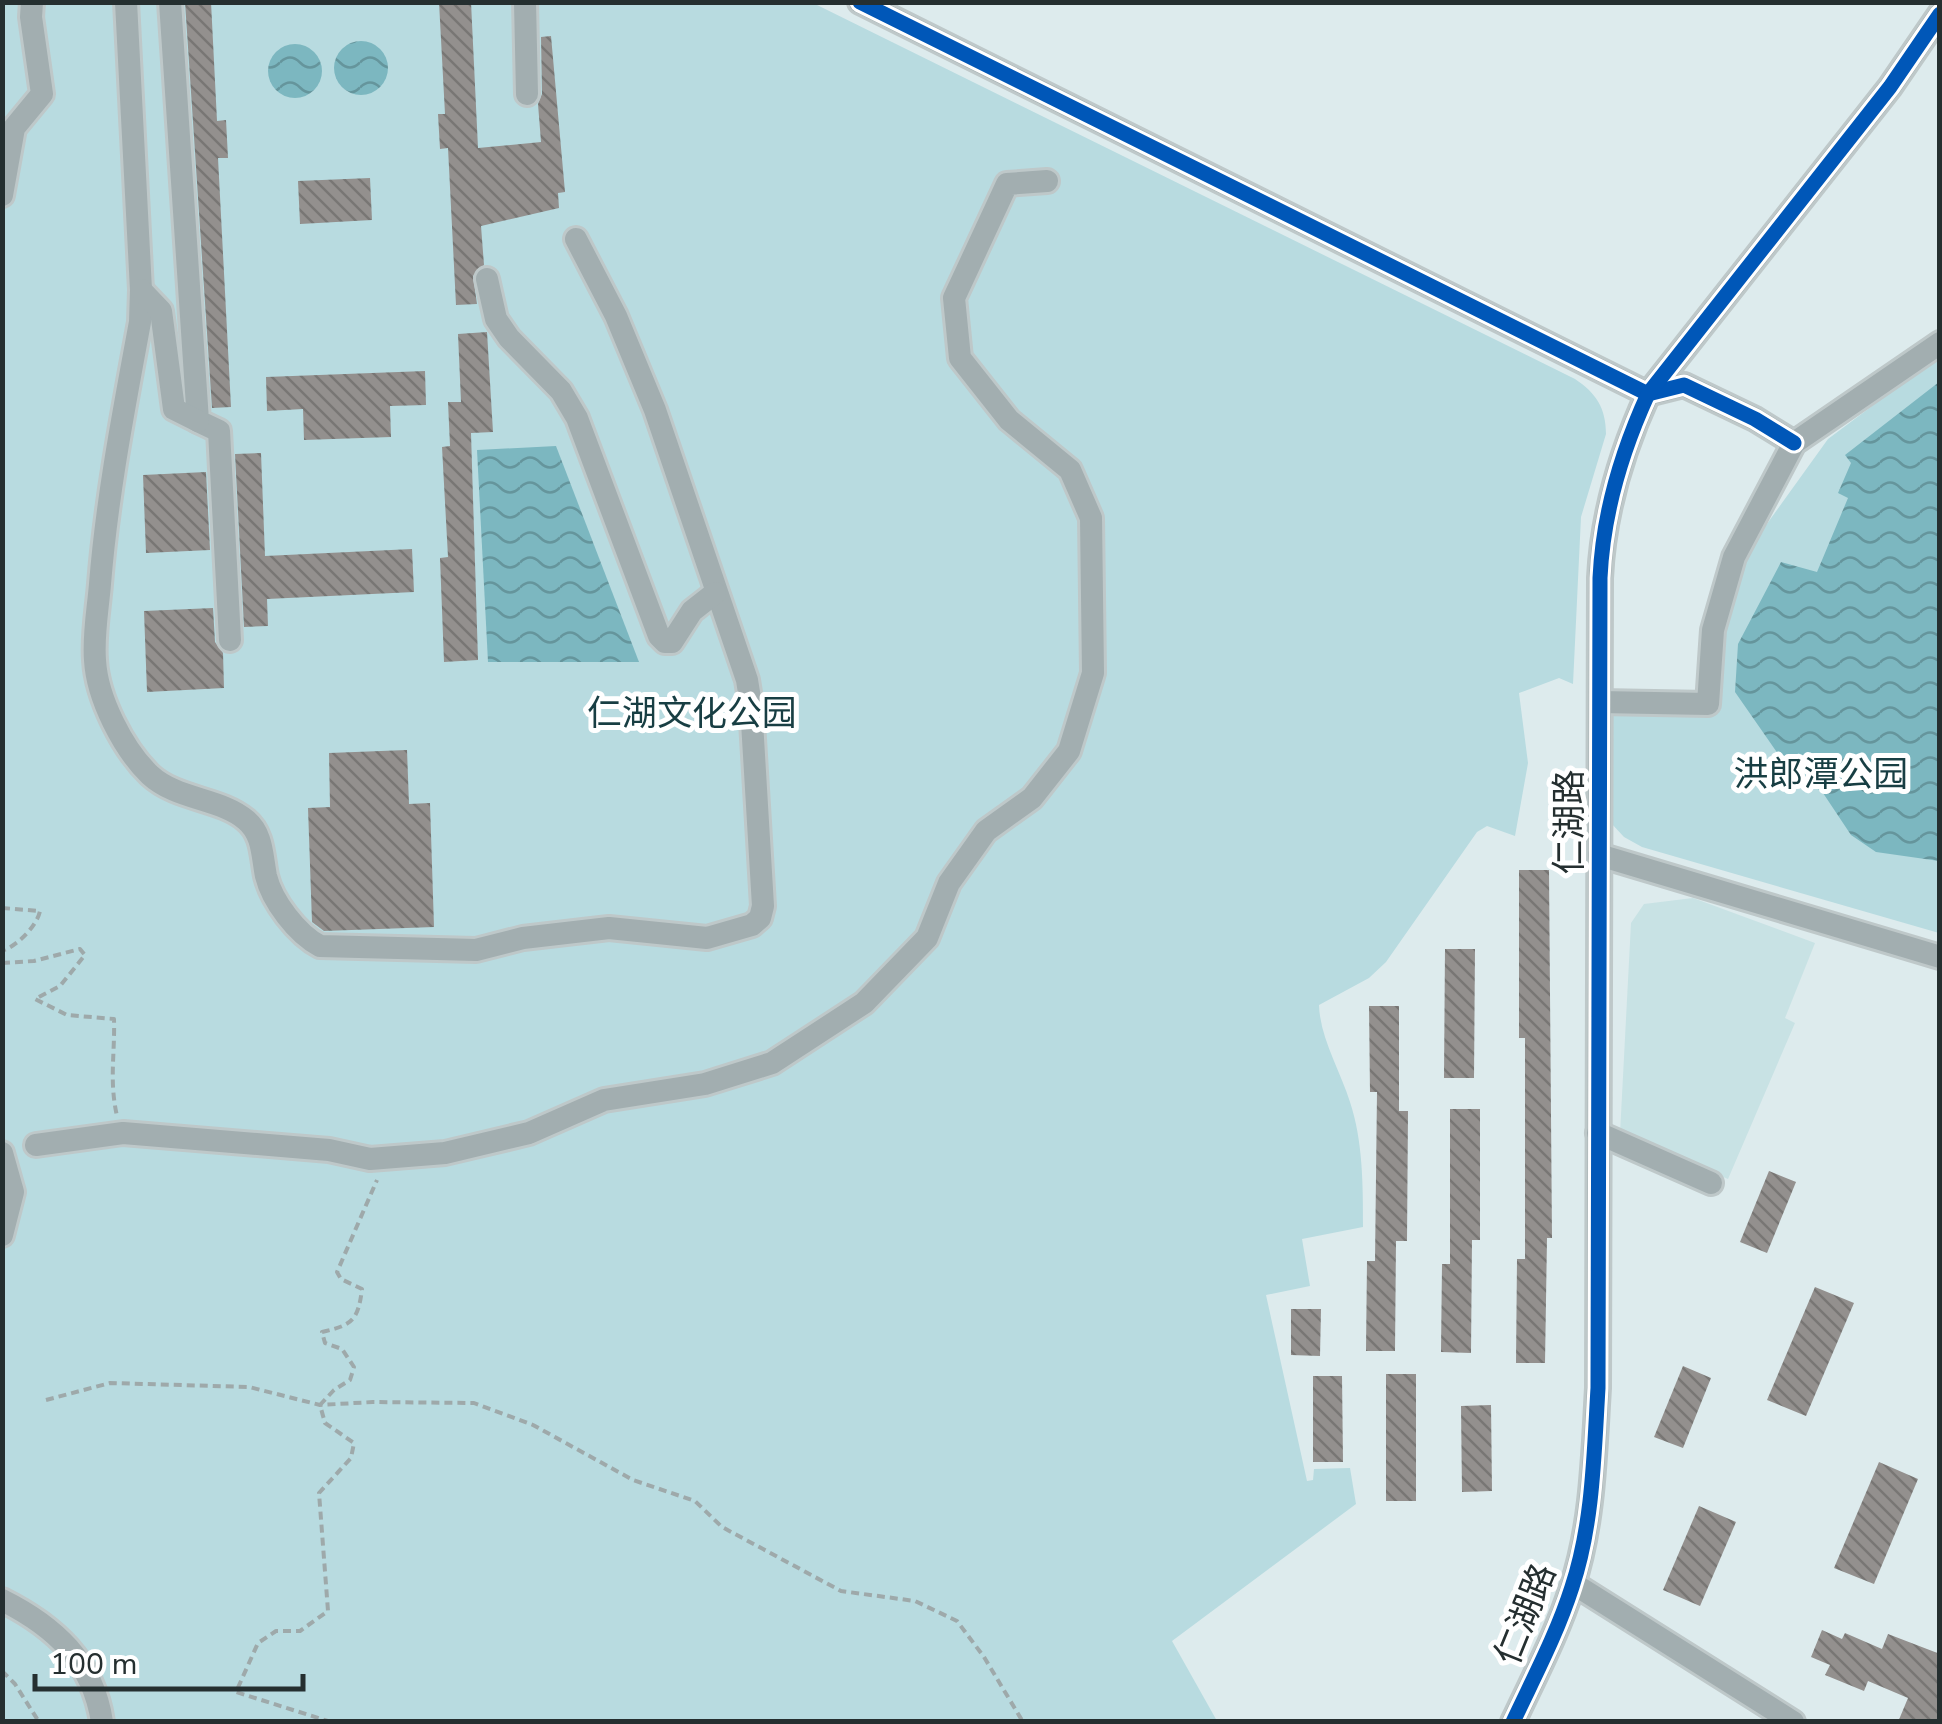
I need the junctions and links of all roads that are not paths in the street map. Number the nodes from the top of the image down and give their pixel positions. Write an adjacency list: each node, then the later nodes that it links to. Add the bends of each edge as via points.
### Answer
1 (32, 2): 9 (street, via 42,94 14,128)
2 (126, 2): 12 (street)
3 (170, 2): 15 (street)
4 (525, 2): 7 (street)
5 (860, 2): 14 (street)
6 (1940, 14): 14 (street, 仁湖路)
7 (527, 94)
8 (1048, 181): 23 (street, via 1007,184 954,298 960,358 1009,420 1070,470 1091,518 1093,673 1069,751 1032,798 986,831 950,883 926,938 864,1003 772,1063 704,1084 604,1100 529,1134 445,1152 378,1158 123,1133)
9 (2, 195)
10 (576, 239): 17 (street, via 655,410)
11 (487, 279): 17 (street, via 496,320 577,418 659,636 672,642 692,611)
12 (142, 290): 15 (street, via 161,311 174,409); 17 (street, via 104,530 99,684 117,725 153,777 247,820 258,836 272,894 308,940 320,946 456,951 609,928 707,938 752,926 763,906 751,705)
13 (1940, 343): 16 (street)
14 (1648, 394): 16 (street, via 1684,385); 19 (street, 仁湖路, via 1621,462 1604,532)
15 (198, 422): 18 (street, via 219,431)
16 (1794, 443): 19 (street, via 1734,557 1713,630 1708,704)
17 (715, 594)
18 (230, 640)
19 (1600, 702): 20 (street, 仁湖路)
20 (1599, 855): 21 (street); 22 (street, 仁湖路)
21 (1940, 956)
22 (1598, 1133): 25 (street); 27 (street, 仁湖路, via 1597,1404)
23 (36, 1145)
24 (2, 1153): 26 (street, via 13,1192)
25 (1711, 1183)
26 (2, 1234)
27 (1574, 1584): 30 (street, 仁湖路); 31 (street)
28 (2, 1600): 29 (street, via 40,1619 68,1647 92,1686)
29 (102, 1722)
30 (1512, 1722)
31 (1793, 1722)

